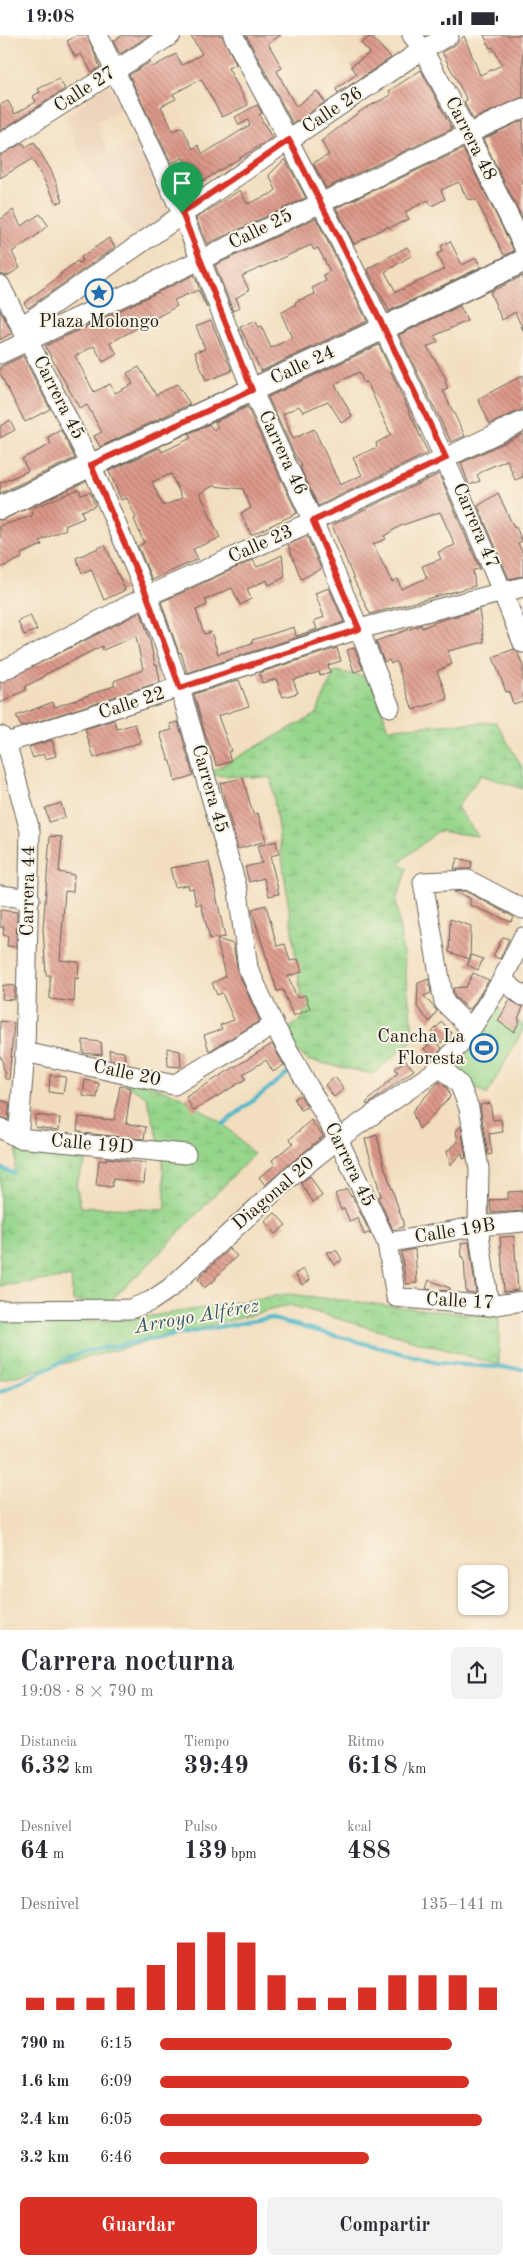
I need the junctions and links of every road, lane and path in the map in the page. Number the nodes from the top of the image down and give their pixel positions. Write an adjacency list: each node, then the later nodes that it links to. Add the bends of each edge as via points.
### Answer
1 (98, 35): 7 (street, Carrera 46)
2 (171, 35): 7 (street, Calle 27)
3 (233, 35): 10 (street, Carrera 47)
4 (412, 35): 6 (street, Carrera 48)
5 (449, 35): 6 (street, Calle 26)
6 (423, 50): 9 (street, Carrera 48); 10 (street, Calle 26)
7 (115, 71): 11 (street, Calle 27); 13 (street, Carrera 46)
8 (523, 108): 9 (street, Calle 25)
9 (468, 133): 12 (street, Calle 25); 14 (street, Carrera 48)
10 (289, 140): 12 (street, Carrera 47); 13 (street, Calle 26)
11 (0, 144)
12 (321, 202): 15 (street, Calle 25); 18 (street, Carrera 47)
13 (182, 213): 15 (street, Carrera 46); 19 (street, Calle 26)
14 (523, 245)
15 (200, 259): 19 (street, Calle 25); 21 (street, Carrera 46)
16 (523, 261): 18 (main road, Calle 24)
17 (0, 285): 19 (street, Carrera 45)
18 (384, 328): 21 (main road, Calle 24); 23 (street, Carrera 47)
19 (25, 333): 20 (street, Calle 25); 24 (street, Carrera 45)
20 (0, 354)
21 (252, 390): 24 (main road, Calle 24); 26 (street, Carrera 46)
22 (523, 421): 23 (street, Calle 23)
23 (446, 458): 26 (street, Calle 23); 28 (street, Carrera 47)
24 (91, 465): 25 (main road, Calle 24); 29 (street, Carrera 45)
25 (0, 508)
26 (313, 521): 29 (street, Calle 23); 30 (street, Carrera 46)
27 (523, 587): 28 (street, Calle 22)
28 (503, 593): 30 (street, Calle 22); 31 (street, Carrera 47)
29 (147, 596): 32 (street, Calle 23); 33 (street, Carrera 45)
30 (359, 629): 33 (street, Calle 22); 34 (street, Carrera 46)
31 (523, 643)
32 (0, 672)
33 (180, 688): 35 (street, Calle 22); 42 (street, Carrera 45, via 238,891 248,968)
34 (390, 707)
35 (2, 742): 37 (street, Carrera 44, via 30,831)
36 (0, 895): 37 (street)
37 (30, 899): 44 (street, Carrera 44)
38 (523, 909): 43 (street, via 468,880 423,882 444,1002)
39 (523, 937): 40 (street, Diagonal 20)
40 (502, 980): 41 (street); 43 (street, Diagonal 20)
41 (523, 996)
42 (274, 1025): 44 (street, Calle 20, via 174,1085); 48 (street, Carrera 45)
43 (471, 1029): 45 (street, Diagonal 20)
44 (25, 1052): 47 (street, Carrera 44)
45 (441, 1067): 48 (street, Diagonal 20); 51 (street, via 460,1085 469,1108 480,1169)
46 (0, 1128): 47 (street, Calle 19D)
47 (18, 1139): 49 (street, Calle 19D)
48 (338, 1139): 52 (street, Carrera 45); 56 (street, Diagonal 20, via 287,1180 170,1288 151,1301 130,1309)
49 (186, 1154)
50 (523, 1222): 51 (street, Calle 19B)
51 (478, 1226): 52 (street, Calle 19B); 55 (street)
52 (387, 1243): 53 (street, Carrera 45)
53 (396, 1297): 55 (street, Calle 17)
54 (523, 1301): 55 (street, Calle 17)
55 (489, 1306)
56 (0, 1310)

